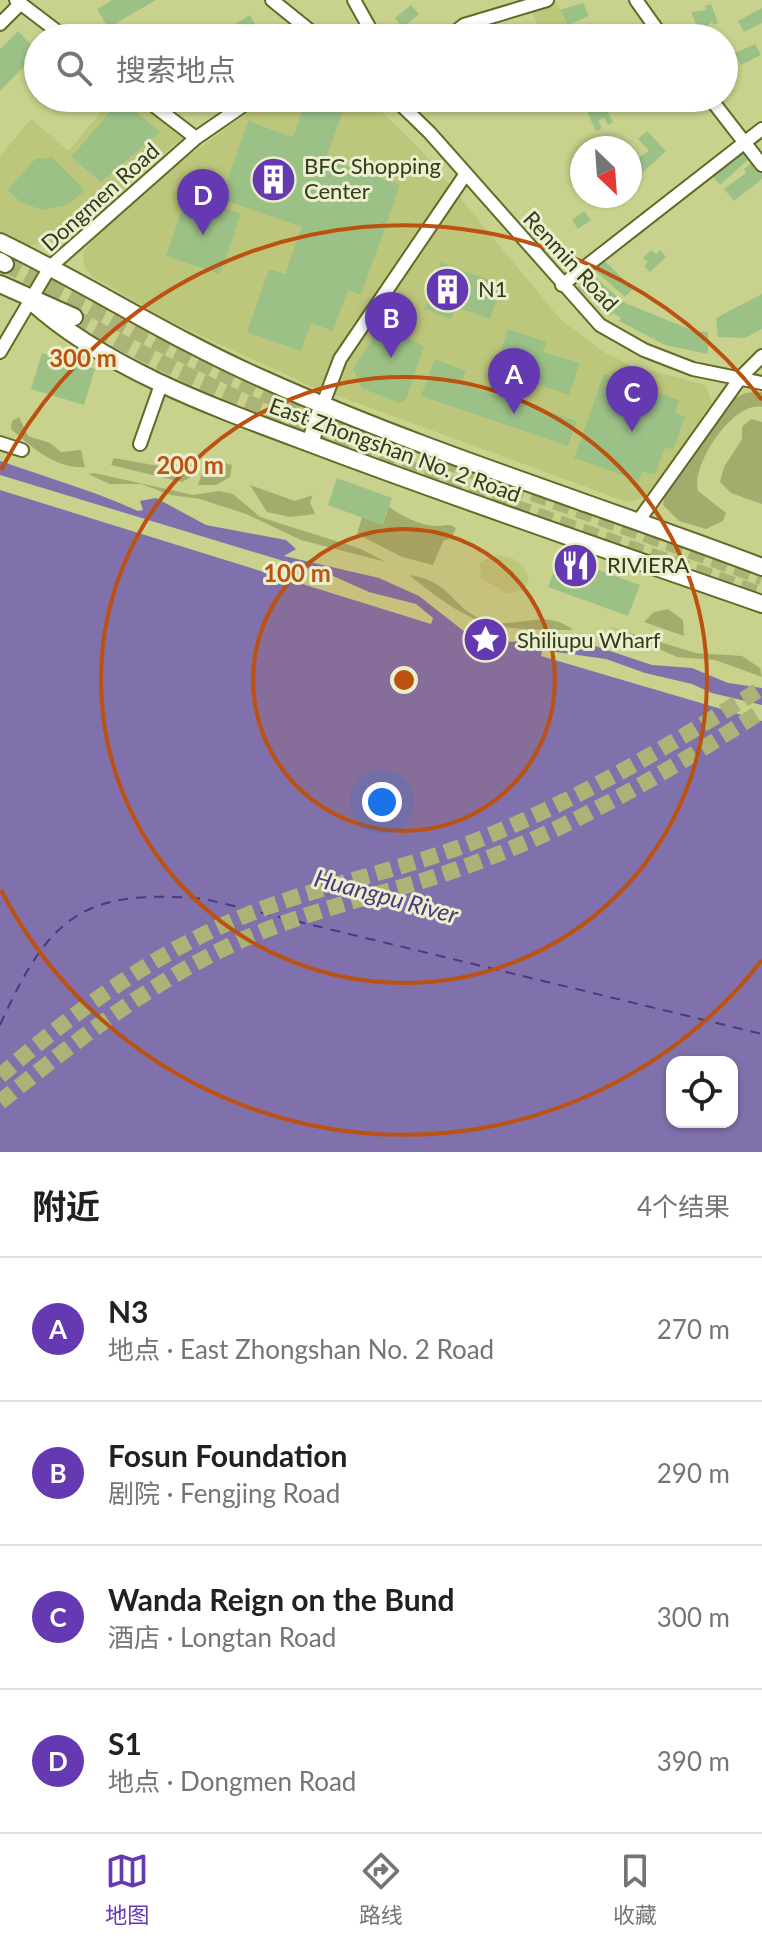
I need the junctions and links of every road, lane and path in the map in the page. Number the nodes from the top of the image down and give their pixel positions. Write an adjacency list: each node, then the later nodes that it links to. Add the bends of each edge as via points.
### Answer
1 (272, 0): 8 (street)
2 (354, 0): 9 (street)
3 (547, 0): 10 (street)
4 (636, 0): 11 (street)
5 (18, 2): 6 (street); 7 (street)
6 (0, 24)
7 (47, 24)
8 (302, 24)
9 (367, 24)
10 (467, 24)
11 (653, 24)
12 (162, 112): 17 (street)
13 (234, 112): 17 (street, Dongmen Road)
14 (408, 112): 20 (street, Renmin Road)
15 (721, 112): 18 (street)
16 (762, 129): 18 (street)
17 (196, 138): 22 (street, Dongmen Road)
18 (744, 142): 19 (street); 24 (street)
19 (762, 165)
20 (465, 175): 24 (street, Renmin Road); 34 (street, via 340,359)
21 (0, 242): 22 (main road, East Zhongshan No. 2 Road)
22 (50, 267): 25 (street, Dongmen Road); 34 (main road, East Zhongshan No. 2 Road, via 141,320)
23 (0, 284): 25 (main road)
24 (562, 285): 31 (street, Renmin Road, via 600,325 644,350 693,369)
25 (31, 301): 26 (main road); 28 (main road, East Zhongshan No. 2 Road); 29 (street, Dongmen Road)
26 (52, 309): 27 (main road); 28 (main road)
27 (74, 317)
28 (98, 350): 32 (main road, East Zhongshan No. 2 Road)
29 (0, 352)
30 (762, 356): 31 (street)
31 (741, 377): 33 (street, Renmin Road); 39 (street)
32 (162, 382): 36 (main road, East Zhongshan No. 2 Road); 37 (street)
33 (762, 383)
34 (323, 404): 36 (main road); 39 (main road, East Zhongshan No. 2 Road)
35 (0, 443): 38 (street)
36 (310, 443): 41 (main road, East Zhongshan No. 2 Road)
37 (140, 444)
38 (22, 450)
39 (639, 520): 40 (main road, East Zhongshan No. 2 Road)
40 (762, 567)
41 (762, 604)

